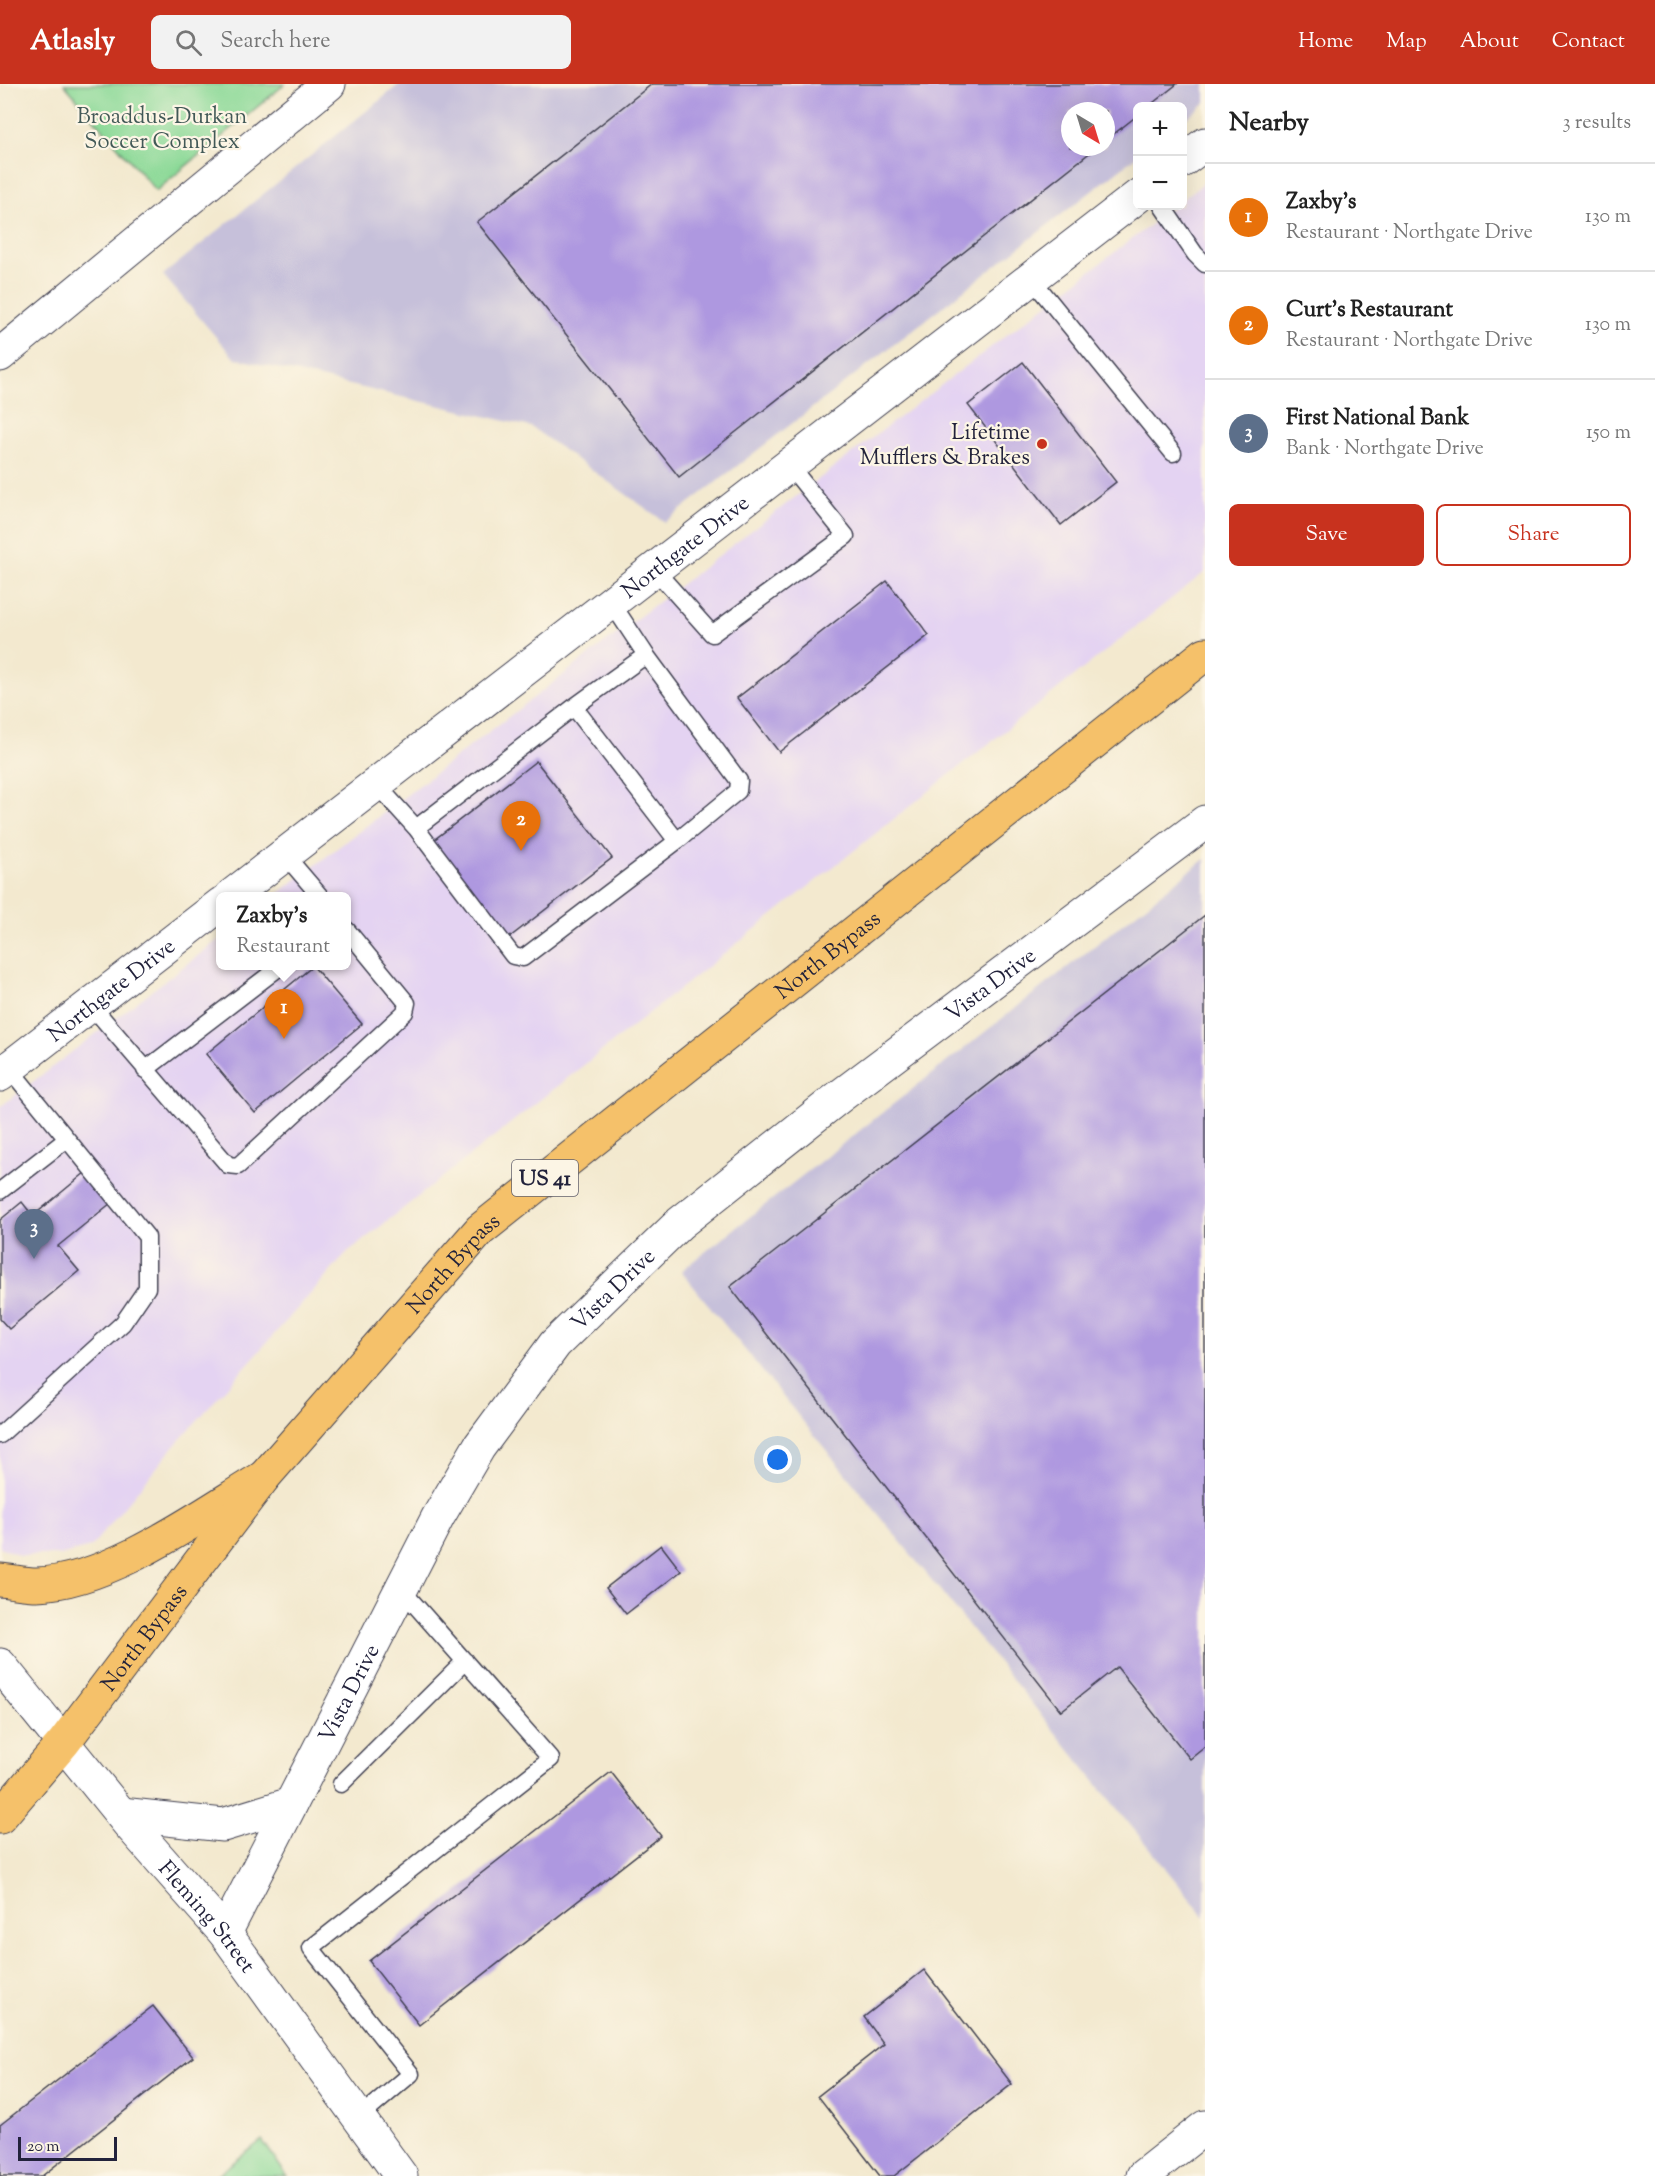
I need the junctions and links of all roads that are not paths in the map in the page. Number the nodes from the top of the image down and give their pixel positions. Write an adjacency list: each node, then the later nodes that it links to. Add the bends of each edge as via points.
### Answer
1 (321, 86): 8 (street)
2 (1205, 144): 3 (street)
3 (1187, 157)
4 (1133, 199): 7 (street, Northgate Drive)
5 (1165, 210): 6 (lane)
6 (1202, 255)
7 (1031, 278): 9 (lane); 10 (street, Northgate Drive)
8 (0, 355)
9 (1173, 453)
10 (789, 465): 11 (street, Northgate Drive); 11 (lane, via 846,536 712,634)
11 (654, 569): 12 (street, Northgate Drive)
12 (611, 602): 13 (lane); 16 (street, Northgate Drive)
13 (646, 654): 15 (lane); 19 (lane, via 739,781 738,791)
14 (1205, 654): 32 (main road, North Bypass / US 41, via 480,1230)
15 (574, 707): 18 (lane); 19 (lane)
16 (376, 784): 18 (lane); 20 (street, Northgate Drive)
17 (1205, 822): 34 (street, Vista Drive, via 839,1097 680,1223 555,1344 479,1447)
18 (416, 828): 19 (lane, via 518,958)
19 (677, 841)
20 (285, 855): 21 (street, Northgate Drive); 22 (lane)
21 (237, 892)
22 (316, 892)
23 (216, 908): 26 (street, Northgate Drive)
24 (351, 935): 27 (lane, via 407,1003 405,1012 238,1166 228,1166)
25 (276, 970): 27 (lane)
26 (91, 1005): 27 (lane); 28 (street, Northgate Drive)
27 (146, 1070)
28 (5, 1071): 29 (lane)
29 (67, 1139): 30 (lane); 31 (lane, via 147,1237 147,1288 123,1323)
30 (0, 1191)
31 (0, 1436)
32 (264, 1477): 33 (main road, via 132,1556 76,1578 37,1584); 37 (main road, North Bypass / US 41)
33 (0, 1580)
34 (401, 1589): 35 (lane); 39 (street, Vista Drive)
35 (465, 1661): 38 (lane); 43 (lane, via 551,1759 311,1948 411,2074)
36 (0, 1665): 37 (street, Fleming Street)
37 (64, 1742): 40 (street, Fleming Street); 41 (main road, North Bypass / US 41)
38 (341, 1784)
39 (291, 1804): 40 (street, via 223,1825); 42 (street, Vista Drive)
40 (121, 1814): 42 (street, Fleming Street)
41 (0, 1817)
42 (225, 1933): 43 (street, Fleming Street)
43 (360, 2117): 45 (street, Fleming Street)
44 (1205, 2127): 46 (street)
45 (401, 2176)
46 (1143, 2176)

